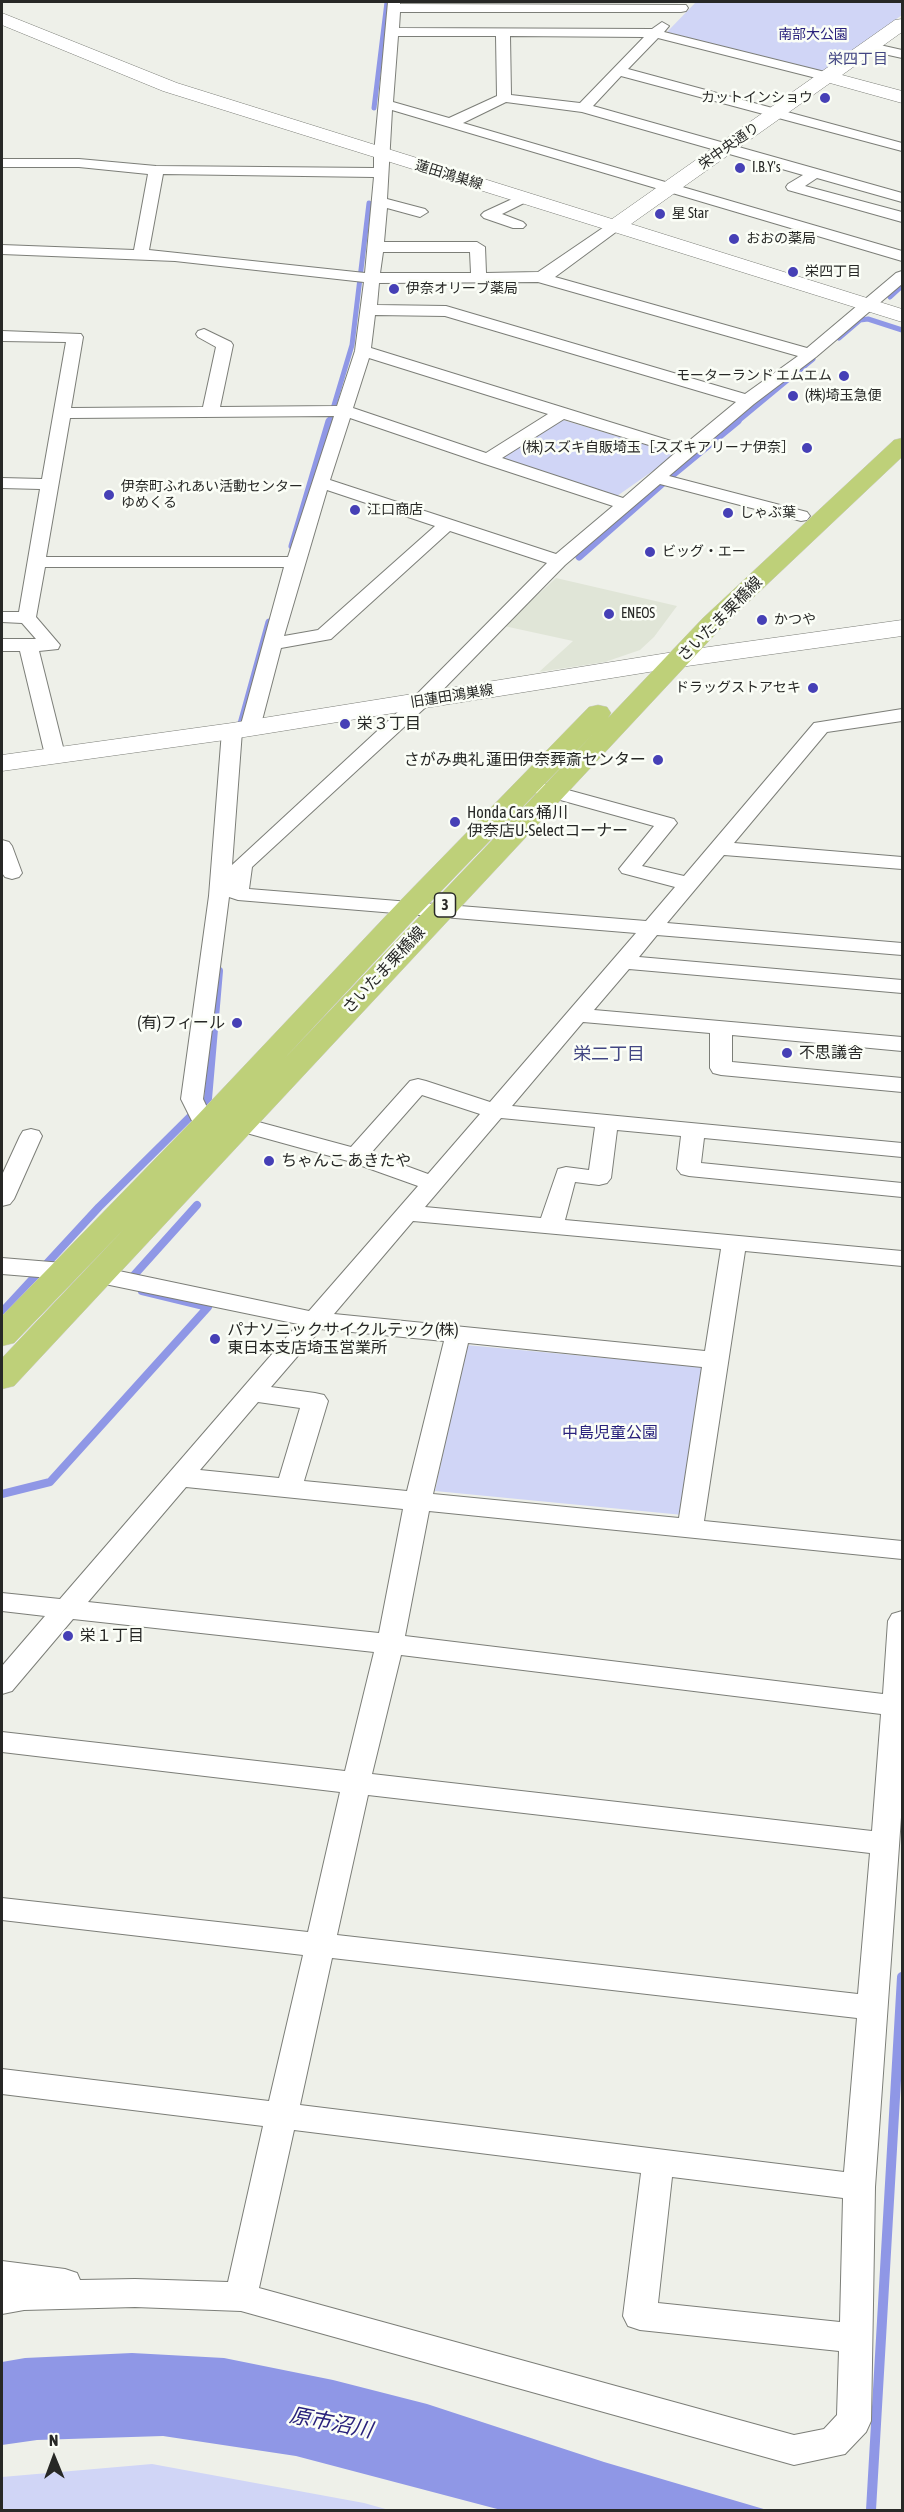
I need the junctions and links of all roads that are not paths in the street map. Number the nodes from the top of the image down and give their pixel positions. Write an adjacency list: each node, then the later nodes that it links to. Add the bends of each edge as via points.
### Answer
1 (393, 5): 2 (street); 5 (street)
2 (684, 5): 7 (street)
3 (2, 19): 21 (street, 蓮田鴻巣線, via 170,87)
4 (903, 24): 8 (street, 栄中央通り)
5 (392, 32): 6 (street); 14 (street)
6 (503, 32): 7 (street); 13 (street)
7 (654, 33): 10 (street); 11 (street)
8 (871, 47): 9 (street); 11 (street, 栄中央通り)
9 (903, 54)
10 (618, 71): 15 (street); 16 (street)
11 (828, 77): 12 (street); 16 (street, 栄中央通り)
12 (903, 97)
13 (504, 98): 15 (street); 17 (street)
14 (385, 104): 17 (street); 21 (street)
15 (583, 108): 19 (street)
16 (776, 113): 18 (street); 19 (street, 栄中央通り)
17 (451, 123): 24 (street)
18 (903, 147)
19 (729, 148): 23 (street); 24 (street, 栄中央通り)
20 (2, 163): 22 (street, via 80,163)
21 (381, 164): 22 (street); 25 (street, 蓮田鴻巣線); 27 (street)
22 (156, 170): 34 (street)
23 (815, 173): 26 (street); 29 (street, via 793,187)
24 (671, 187): 31 (street, 栄中央通り); 35 (street)
25 (523, 198): 30 (street, via 489,215); 31 (street, 蓮田鴻巣線)
26 (903, 198)
27 (380, 202): 28 (street); 32 (street)
28 (420, 212)
29 (903, 217)
30 (518, 225)
31 (615, 226): 37 (street, via 549,274); 40 (street, 蓮田鴻巣線)
32 (376, 247): 38 (street); 39 (street, via 477,247)
33 (2, 250): 34 (street)
34 (141, 254): 38 (street)
35 (903, 256)
36 (903, 276): 40 (street)
37 (539, 277): 39 (street); 46 (street)
38 (371, 278): 39 (street); 41 (street)
39 (479, 278)
40 (868, 305): 42 (street, 蓮田鴻巣線); 46 (street)
41 (368, 310): 45 (street); 47 (street, via 446,311)
42 (903, 316)
43 (204, 334): 48 (street, via 225,345)
44 (2, 336): 51 (street, via 75,337)
45 (363, 351): 49 (street); 50 (street)
46 (810, 354): 47 (street)
47 (748, 400): 54 (street)
48 (211, 411): 49 (street); 51 (street)
49 (344, 411): 55 (street); 58 (street)
50 (563, 412): 54 (street); 55 (street)
51 (62, 413): 59 (street)
52 (903, 422): 61 (main road, さいたま栗橋線 / 3)
53 (903, 445): 72 (main road, さいたま栗橋線 / 3, via 712,623)
54 (688, 452): 56 (street)
55 (488, 459): 60 (street)
56 (657, 478): 60 (street); 61 (street)
57 (2, 483): 59 (street)
58 (322, 483): 62 (street); 65 (street)
59 (48, 484): 64 (street)
60 (625, 504): 63 (street)
61 (801, 516): 73 (main road, さいたま栗橋線 / 3)
62 (446, 525): 63 (street); 69 (street, via 324,635)
63 (559, 561): 74 (street)
64 (36, 562): 65 (street); 67 (street)
65 (295, 562): 69 (street)
66 (2, 617): 67 (street)
67 (27, 618): 71 (street, via 51,645)
68 (903, 627): 72 (street, 旧蓮田鴻巣線)
69 (273, 644): 76 (street)
70 (2, 645): 71 (street)
71 (28, 645): 77 (street)
72 (680, 659): 73 (street, 旧蓮田鴻巣線); 79 (main road, さいたま栗橋線 / 3)
73 (645, 665): 74 (street, 旧蓮田鴻巣線); 79 (main road, さいたま栗橋線 / 3)
74 (421, 701): 76 (street, 旧蓮田鴻巣線); 84 (street, via 242,865)
75 (903, 715): 81 (street, via 820,727)
76 (241, 729): 77 (street, 旧蓮田鴻巣線); 84 (street)
77 (55, 755): 78 (street, 旧蓮田鴻巣線)
78 (2, 763)
79 (541, 789): 85 (street, via 667,823 629,869); 86 (main road, さいたま栗橋線 / 3); 87 (main road, さいたま栗橋線 / 3)
80 (2, 846): 83 (street)
81 (719, 848): 82 (street); 85 (street)
82 (903, 863)
83 (12, 873)
84 (230, 881): 86 (street, via 238,894); 99 (street, via 192,1099)
85 (689, 884): 88 (street)
86 (408, 909): 87 (street); 99 (main road, さいたま栗橋線 / 3)
87 (438, 912): 88 (street); 98 (main road, さいたま栗橋線 / 3)
88 (650, 929): 89 (street); 90 (street)
89 (903, 950)
90 (623, 962): 91 (street); 92 (street)
91 (903, 987)
92 (578, 1015): 93 (street); 96 (street)
93 (721, 1028): 94 (street); 95 (street, via 721,1068)
94 (903, 1044)
95 (903, 1085)
96 (494, 1111): 97 (street); 103 (street, via 418,1086); 104 (street)
97 (607, 1121): 100 (street); 108 (street, via 599,1178 566,1174)
98 (240, 1124): 103 (street); 113 (main road, さいたま栗橋線 / 3)
99 (205, 1126): 112 (main road, さいたま栗橋線 / 3)
100 (693, 1129): 102 (street); 105 (street, via 689,1169)
101 (31, 1136): 106 (street)
102 (903, 1150)
103 (356, 1156): 104 (street)
104 (432, 1183): 107 (street)
105 (903, 1190)
106 (2, 1199)
107 (406, 1213): 108 (street); 114 (street)
108 (552, 1226): 109 (street)
109 (734, 1242): 110 (street); 117 (street)
110 (903, 1258)
111 (2, 1266): 112 (street)
112 (63, 1271): 116 (main road, さいたま栗橋線 / 3)
113 (118, 1279): 114 (street); 118 (main road, さいたま栗橋線 / 3)
114 (314, 1320): 115 (street); 119 (street)
115 (458, 1334): 117 (street); 122 (street)
116 (2, 1335)
117 (715, 1360): 123 (street)
118 (2, 1378)
119 (251, 1393): 120 (street); 121 (street, via 315,1401)
120 (178, 1478): 121 (street); 126 (street)
121 (289, 1489): 122 (street)
122 (418, 1502): 123 (street); 128 (street)
123 (690, 1529): 124 (street)
124 (903, 1550)
125 (2, 1602): 126 (street)
126 (66, 1607): 128 (street); 129 (street)
127 (903, 1622): 130 (street)
128 (390, 1644): 130 (street); 132 (street)
129 (2, 1684)
130 (897, 1706): 133 (street)
131 (2, 1742): 132 (street)
132 (356, 1783): 133 (street); 135 (street)
133 (885, 1844): 136 (street)
134 (2, 1909): 135 (street)
135 (320, 1946): 136 (street); 138 (street)
136 (872, 2008): 140 (street)
137 (2, 2081): 138 (street)
138 (282, 2115): 139 (street); 143 (street)
139 (658, 2162): 140 (street); 145 (street, via 640,2316)
140 (859, 2187): 145 (street)
141 (2, 2275): 142 (street)
142 (135, 2293): 143 (street); 144 (street)
143 (241, 2297): 145 (street, via 794,2450 833,2443 854,2421)
144 (2, 2300)
145 (856, 2338)

